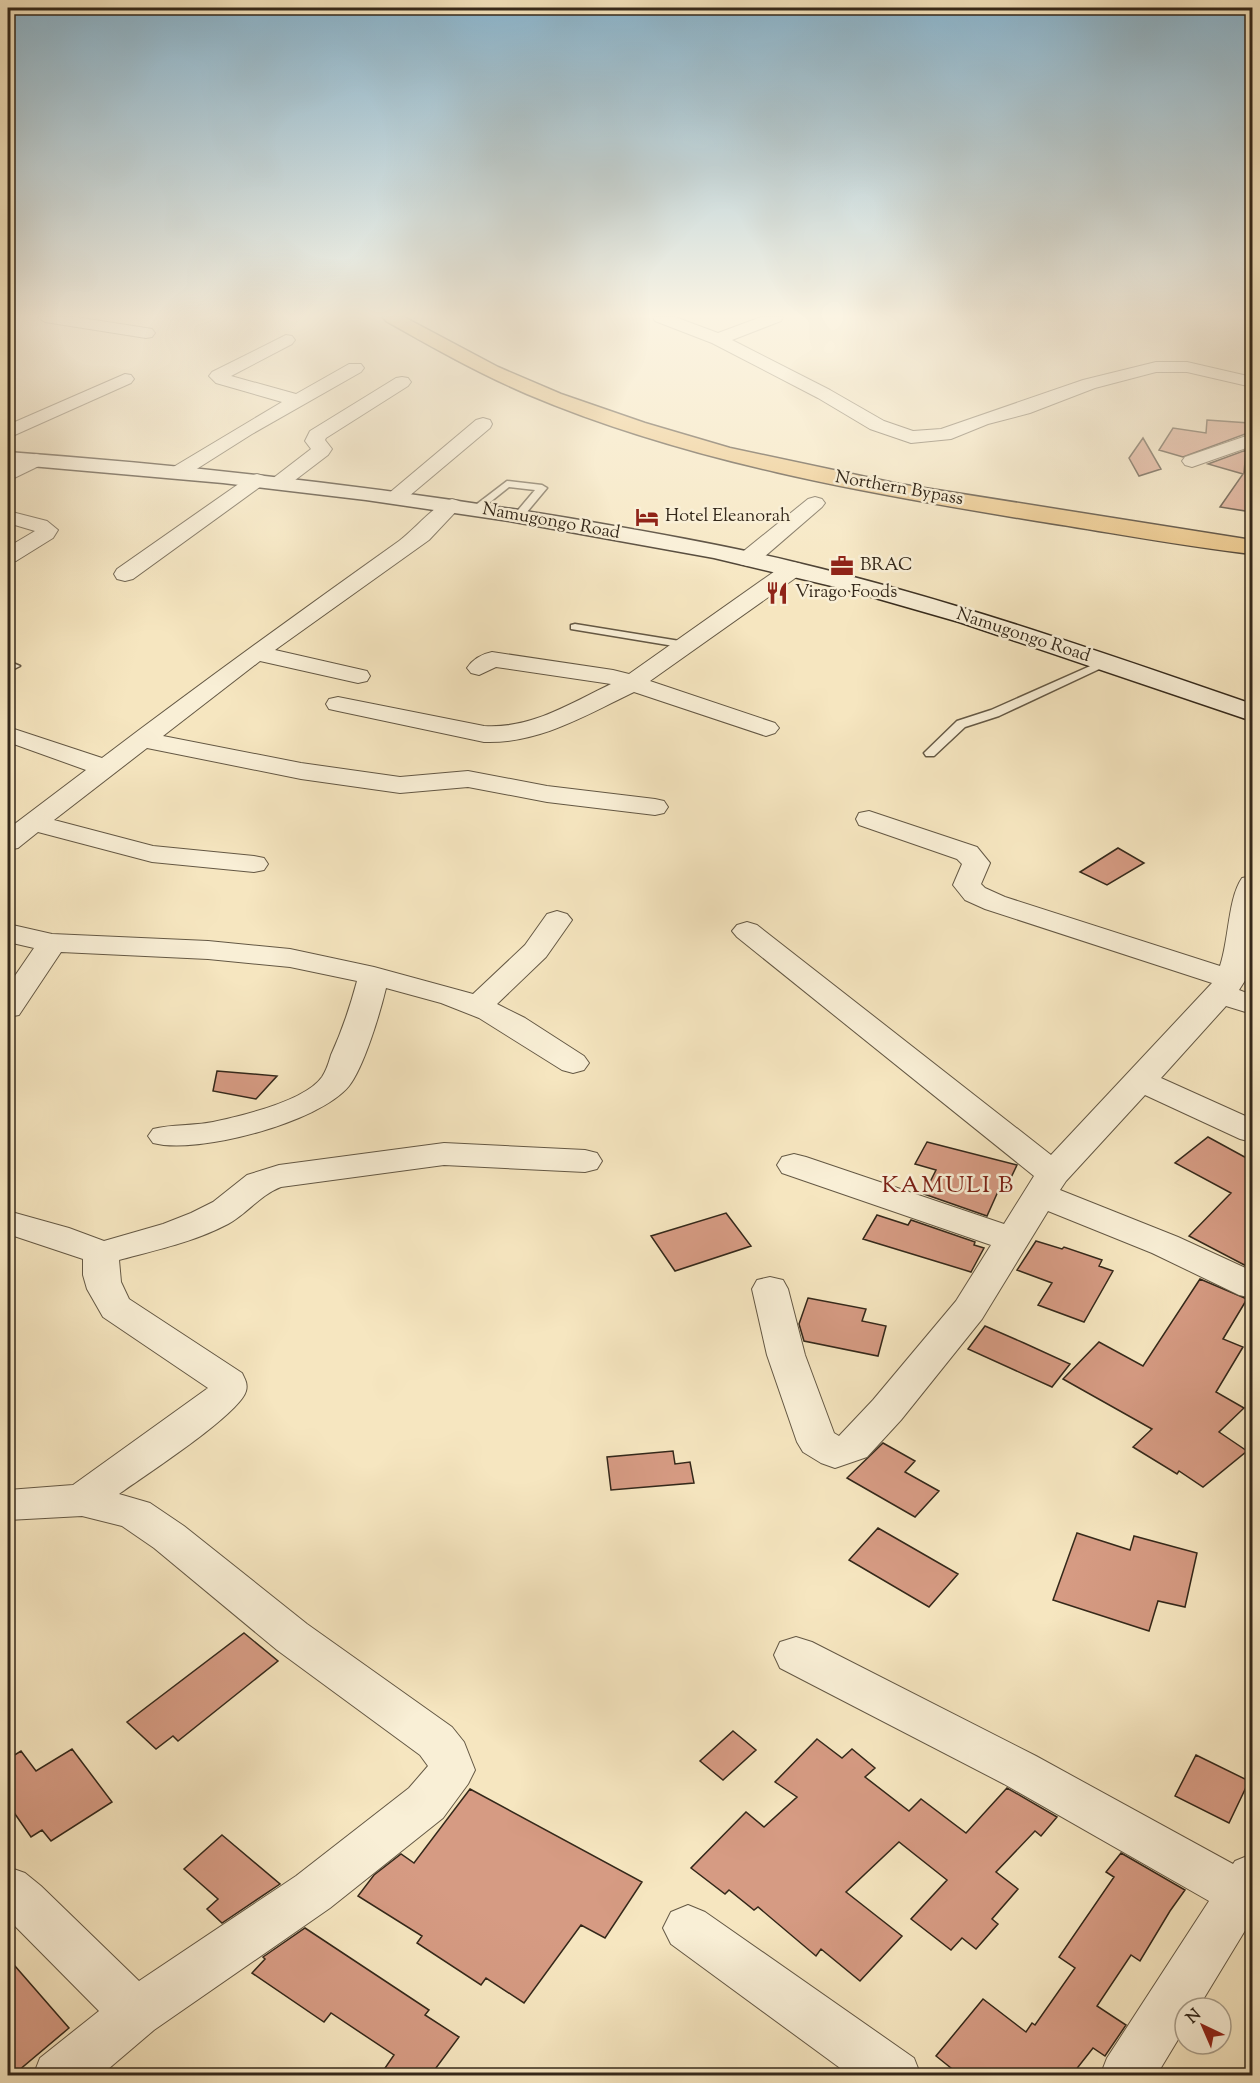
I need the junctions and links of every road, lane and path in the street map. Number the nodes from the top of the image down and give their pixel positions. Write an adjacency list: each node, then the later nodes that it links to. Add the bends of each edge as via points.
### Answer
1 (47, 414): 9 (street)
2 (274, 414): 14 (street)
3 (350, 414): 16 (street, via 317,435 315,441 321,452)
4 (599, 414): 23 (highway, Northern Bypass, via 799,470)
5 (649, 414): 22 (highway, Northern Bypass, via 780,452 876,473)
6 (859, 414): 7 (street, via 911,437 944,435)
7 (1003, 414)
8 (483, 424): 17 (street)
9 (8, 432)
10 (1252, 440): 13 (street)
11 (8, 458): 12 (main road, Namugongo Road)
12 (36, 460): 14 (main road, Namugongo Road); 15 (street)
13 (1192, 461)
14 (177, 473): 16 (main road, Namugongo Road)
15 (8, 475)
16 (268, 481): 17 (main road, Namugongo Road); 27 (street)
17 (395, 498): 19 (main road, Namugongo Road)
18 (815, 502): 25 (street)
19 (464, 507): 20 (main road, Namugongo Road); 20 (lane, via 507,484 542,488); 30 (street)
20 (518, 516): 25 (main road, Namugongo Road)
21 (8, 517): 24 (street, via 47,530)
22 (1252, 534)
23 (1252, 547)
24 (8, 556)
25 (748, 559): 26 (main road, Namugongo Road)
26 (793, 569): 29 (street); 31 (main road, Namugongo Road, via 961,615)
27 (125, 574)
28 (575, 627): 29 (lane)
29 (686, 645): 34 (street)
30 (256, 653): 33 (street); 39 (street)
31 (1106, 662): 36 (main road, Namugongo Road); 40 (lane, via 995,713 961,724)
32 (479, 668): 34 (street, via 492,659 592,673)
33 (358, 676)
34 (631, 684): 35 (street, via 538,728 506,735); 37 (street)
35 (338, 705)
36 (1252, 713)
37 (766, 728)
38 (8, 734): 41 (street)
39 (142, 740): 41 (street); 42 (street, via 290,769 400,785 468,779 547,794)
40 (930, 753)
41 (106, 768): 44 (street)
42 (655, 807)
43 (869, 819): 53 (street, via 967,853 976,863 967,885 975,894)
44 (33, 823): 45 (street); 46 (street, via 152,854)
45 (8, 842)
46 (254, 864)
47 (1252, 884): 53 (street)
48 (557, 920): 54 (street, via 536,951)
49 (747, 931): 62 (street, via 871,1030)
50 (8, 933): 51 (street)
51 (52, 943): 52 (street, via 290,958); 55 (street)
52 (374, 976): 54 (street); 59 (street, via 363,1018 337,1080 322,1095 248,1124 210,1133)
53 (1235, 993): 57 (street)
54 (477, 1006): 56 (street)
55 (8, 1008)
56 (573, 1063)
57 (1142, 1081): 58 (street); 62 (street)
58 (1252, 1131)
59 (165, 1136)
60 (585, 1161): 65 (street, via 444,1154 279,1176 262,1180 219,1214)
61 (794, 1165): 64 (street)
62 (1046, 1184): 64 (street); 66 (street)
63 (8, 1222): 65 (street)
64 (1014, 1240): 67 (street, via 969,1310 887,1410 853,1448 842,1452 827,1450 817,1442 786,1355)
65 (102, 1253): 68 (street, via 99,1268 106,1296 116,1308 228,1383 227,1392 218,1402)
66 (1252, 1286)
67 (770, 1289)
68 (82, 1500): 69 (street); 74 (street, via 135,1514 169,1537 292,1637 436,1741 448,1756 452,1770 426,1803 313,1892)
69 (8, 1505)
70 (796, 1656): 71 (street)
71 (1246, 1884): 77 (street)
72 (8, 1889): 74 (street)
73 (688, 1928): 76 (street)
74 (136, 2013): 75 (street)
75 (59, 2076)
76 (895, 2076)
77 (1126, 2076)

